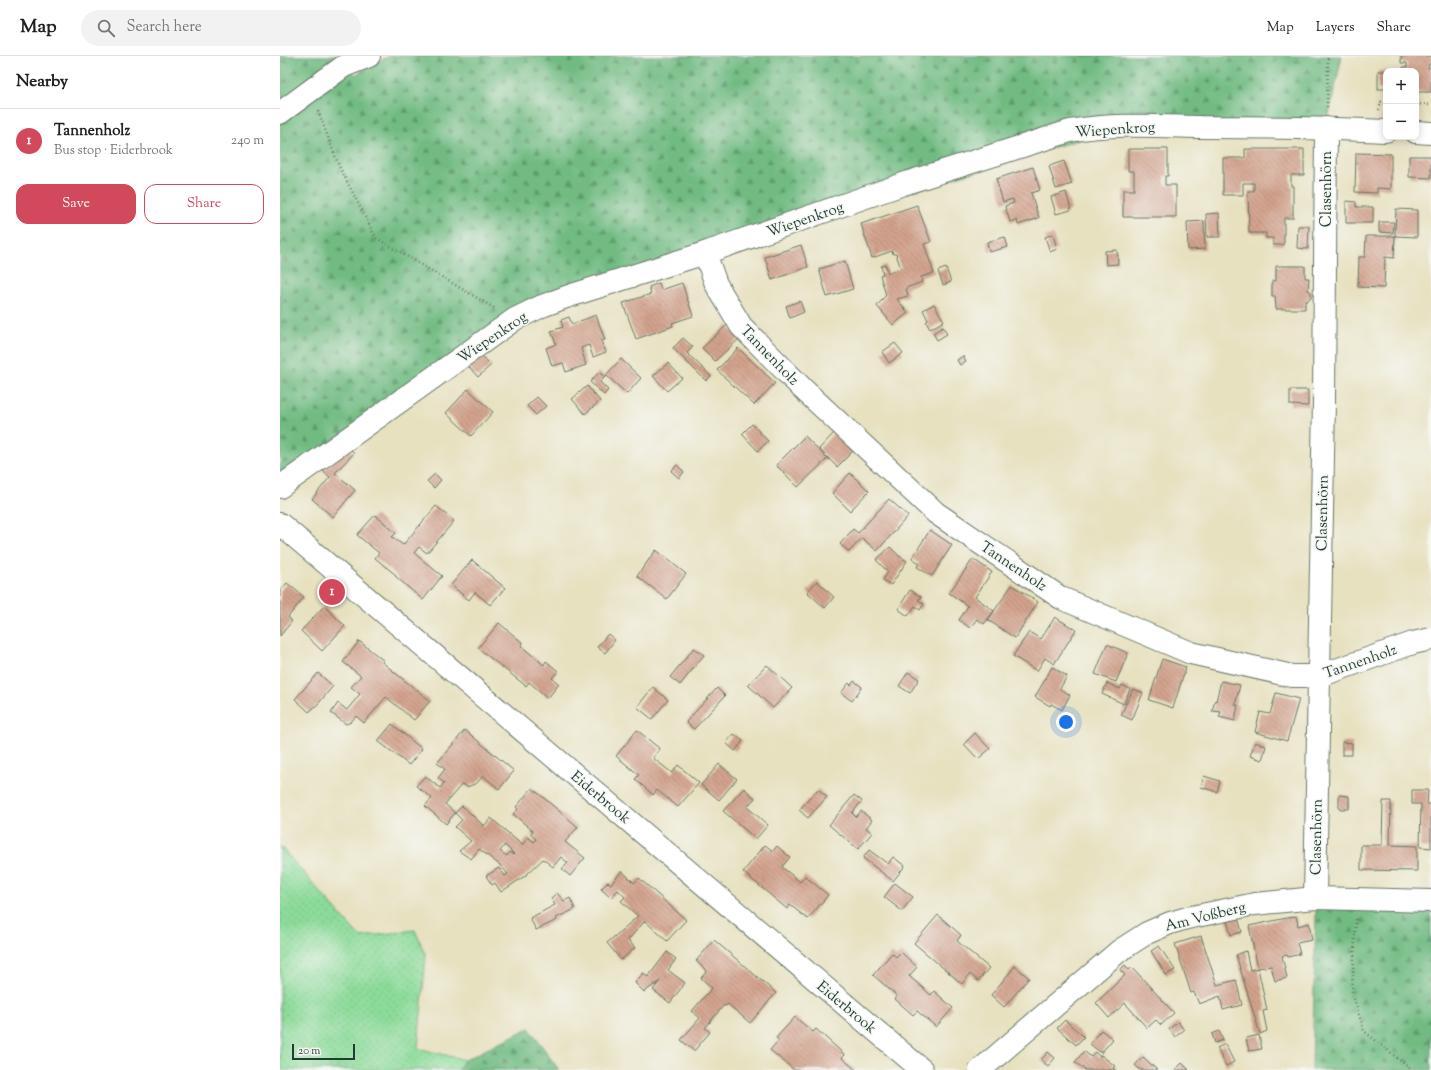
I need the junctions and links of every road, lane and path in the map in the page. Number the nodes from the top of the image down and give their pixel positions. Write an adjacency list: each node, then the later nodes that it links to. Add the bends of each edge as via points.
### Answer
1 (369, 56): 3 (street)
2 (1328, 56): 8 (path)
3 (342, 61): 4 (street)
4 (310, 90): 7 (street); 13 (path, via 339,166 376,238)
5 (1419, 104): 6 (path)
6 (1431, 105)
7 (280, 113)
8 (1326, 128): 9 (street, Wiepenkrog); 12 (street, Wiepenkrog, via 1124,126 1076,130 909,182); 17 (street, Clasenhörn)
9 (1383, 131)
10 (1419, 132): 11 (street)
11 (1431, 133)
12 (705, 253): 13 (street, Wiepenkrog, via 566,297); 17 (street, Tannenholz, via 716,284 741,326 803,389 936,513 1061,598 1191,654 1292,676)
13 (515, 319): 14 (street, Wiepenkrog)
14 (280, 487)
15 (280, 524): 21 (street, Eiderbrook)
16 (1431, 639): 17 (street, Tannenholz)
17 (1319, 676): 18 (street, Clasenhörn)
18 (1315, 898): 19 (street, Am Voßberg); 22 (street, Am Voßberg, via 1255,904 1202,915 1170,923 1147,933 1119,951)
19 (1356, 899): 20 (street, Am Voßberg); 23 (path, via 1352,992 1362,1024 1364,1030)
20 (1431, 901)
21 (922, 1070)
22 (980, 1070)
23 (1412, 1070)

